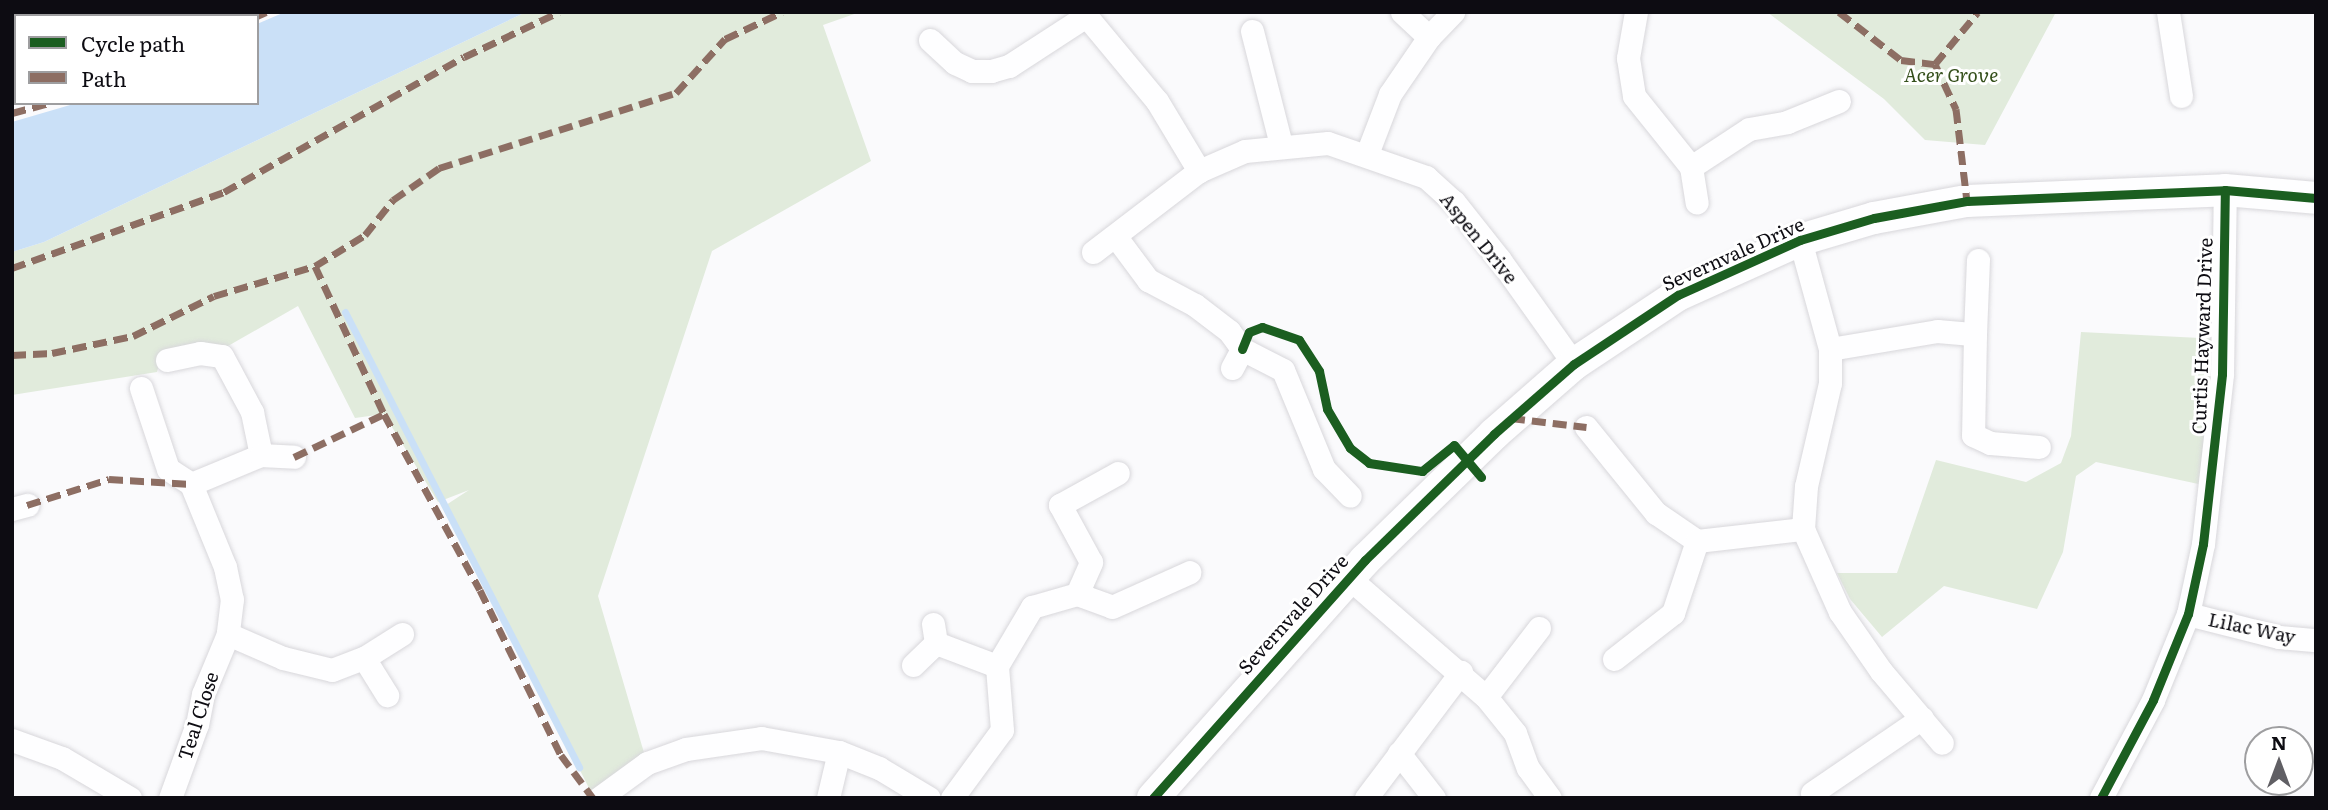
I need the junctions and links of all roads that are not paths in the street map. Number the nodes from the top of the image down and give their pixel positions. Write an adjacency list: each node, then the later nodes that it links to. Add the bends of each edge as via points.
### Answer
1 (1402, 12): 7 (street)
2 (1453, 12): 7 (street)
3 (1636, 12): 13 (street, via 1628,58 1634,96)
4 (2168, 12): 9 (street)
5 (1085, 14): 8 (street, via 1009,66 990,71 972,71 956,63); 14 (street, via 1157,101)
6 (1252, 31): 11 (street)
7 (1429, 37): 12 (street, via 1390,94)
8 (930, 40)
9 (2181, 96)
10 (1824, 99): 13 (street, via 1787,122 1749,129)
11 (1281, 145): 12 (street, Aspen Drive, via 1328,143); 14 (street, Aspen Drive, via 1245,151)
12 (1367, 154): 25 (street, Aspen Drive, via 1426,177 1454,202)
13 (1691, 167): 17 (street)
14 (1199, 171): 18 (street, Aspen Drive)
15 (2225, 190): 16 (street, Severnvale Drive); 19 (street, Severnvale Drive, via 1967,201 1874,218); 39 (street, Curtis Hayward Drive, via 2216,438)
16 (2316, 198)
17 (1697, 203)
18 (1116, 237): 20 (street, Aspen Drive); 33 (street, via 1148,280 1195,305 1229,331 1237,358 1283,370 1295,389 1301,418 1324,469)
19 (1800, 240): 23 (street); 25 (street, Severnvale Drive, via 1678,295)
20 (1093, 252)
21 (1978, 260): 22 (street)
22 (1975, 334): 23 (street, via 1937,331); 28 (street, via 1973,435 1990,443)
23 (1830, 349): 34 (street, via 1830,383 1806,486)
24 (167, 360): 29 (street, via 200,353 222,356 252,412)
25 (1574, 364): 37 (street, Severnvale Drive, via 1494,434)
26 (141, 388): 32 (street, via 168,469)
27 (1586, 427): 35 (street, via 1656,513)
28 (2039, 447)
29 (261, 454): 30 (street); 32 (street)
30 (294, 457)
31 (1118, 473): 38 (street, via 1060,505 1091,562)
32 (191, 484): 41 (street, Teal Close, via 225,567 232,599)
33 (1350, 496)
34 (1803, 529): 35 (street); 51 (street, via 1840,612)
35 (1697, 541): 45 (street, via 1673,613)
36 (1190, 572): 38 (street, via 1112,607)
37 (1349, 578): 48 (street); 57 (street, Severnvale Drive)
38 (1077, 594): 47 (street, via 1032,607)
39 (2188, 614): 43 (street, Lilac Way, via 2279,638); 67 (street, Curtis Hayward Drive, via 2153,700)
40 (1539, 628): 50 (street)
41 (228, 634): 44 (street, via 282,658 332,670); 59 (street, Teal Close, via 203,694)
42 (402, 634): 44 (street)
43 (2316, 640)
44 (364, 658): 49 (street)
45 (1614, 659)
46 (912, 665): 47 (street, via 934,634)
47 (997, 666): 63 (street, via 1002,730)
48 (1461, 672): 50 (street); 55 (street)
49 (387, 695)
50 (1486, 697): 66 (street, via 1515,733 1528,768)
51 (1922, 718): 53 (street); 56 (street)
52 (12, 740): 58 (street, via 62,758)
53 (1942, 743)
54 (839, 752): 60 (street, via 761,738 700,745 647,763); 61 (street); 62 (street, via 879,768)
55 (1399, 753): 64 (street); 65 (street)
56 (1812, 793)
57 (1159, 795)
58 (130, 798)
59 (170, 798)
60 (599, 798)
61 (828, 798)
62 (929, 798)
63 (952, 798)
64 (1366, 798)
65 (1434, 798)
66 (1550, 798)
67 (2101, 798)

